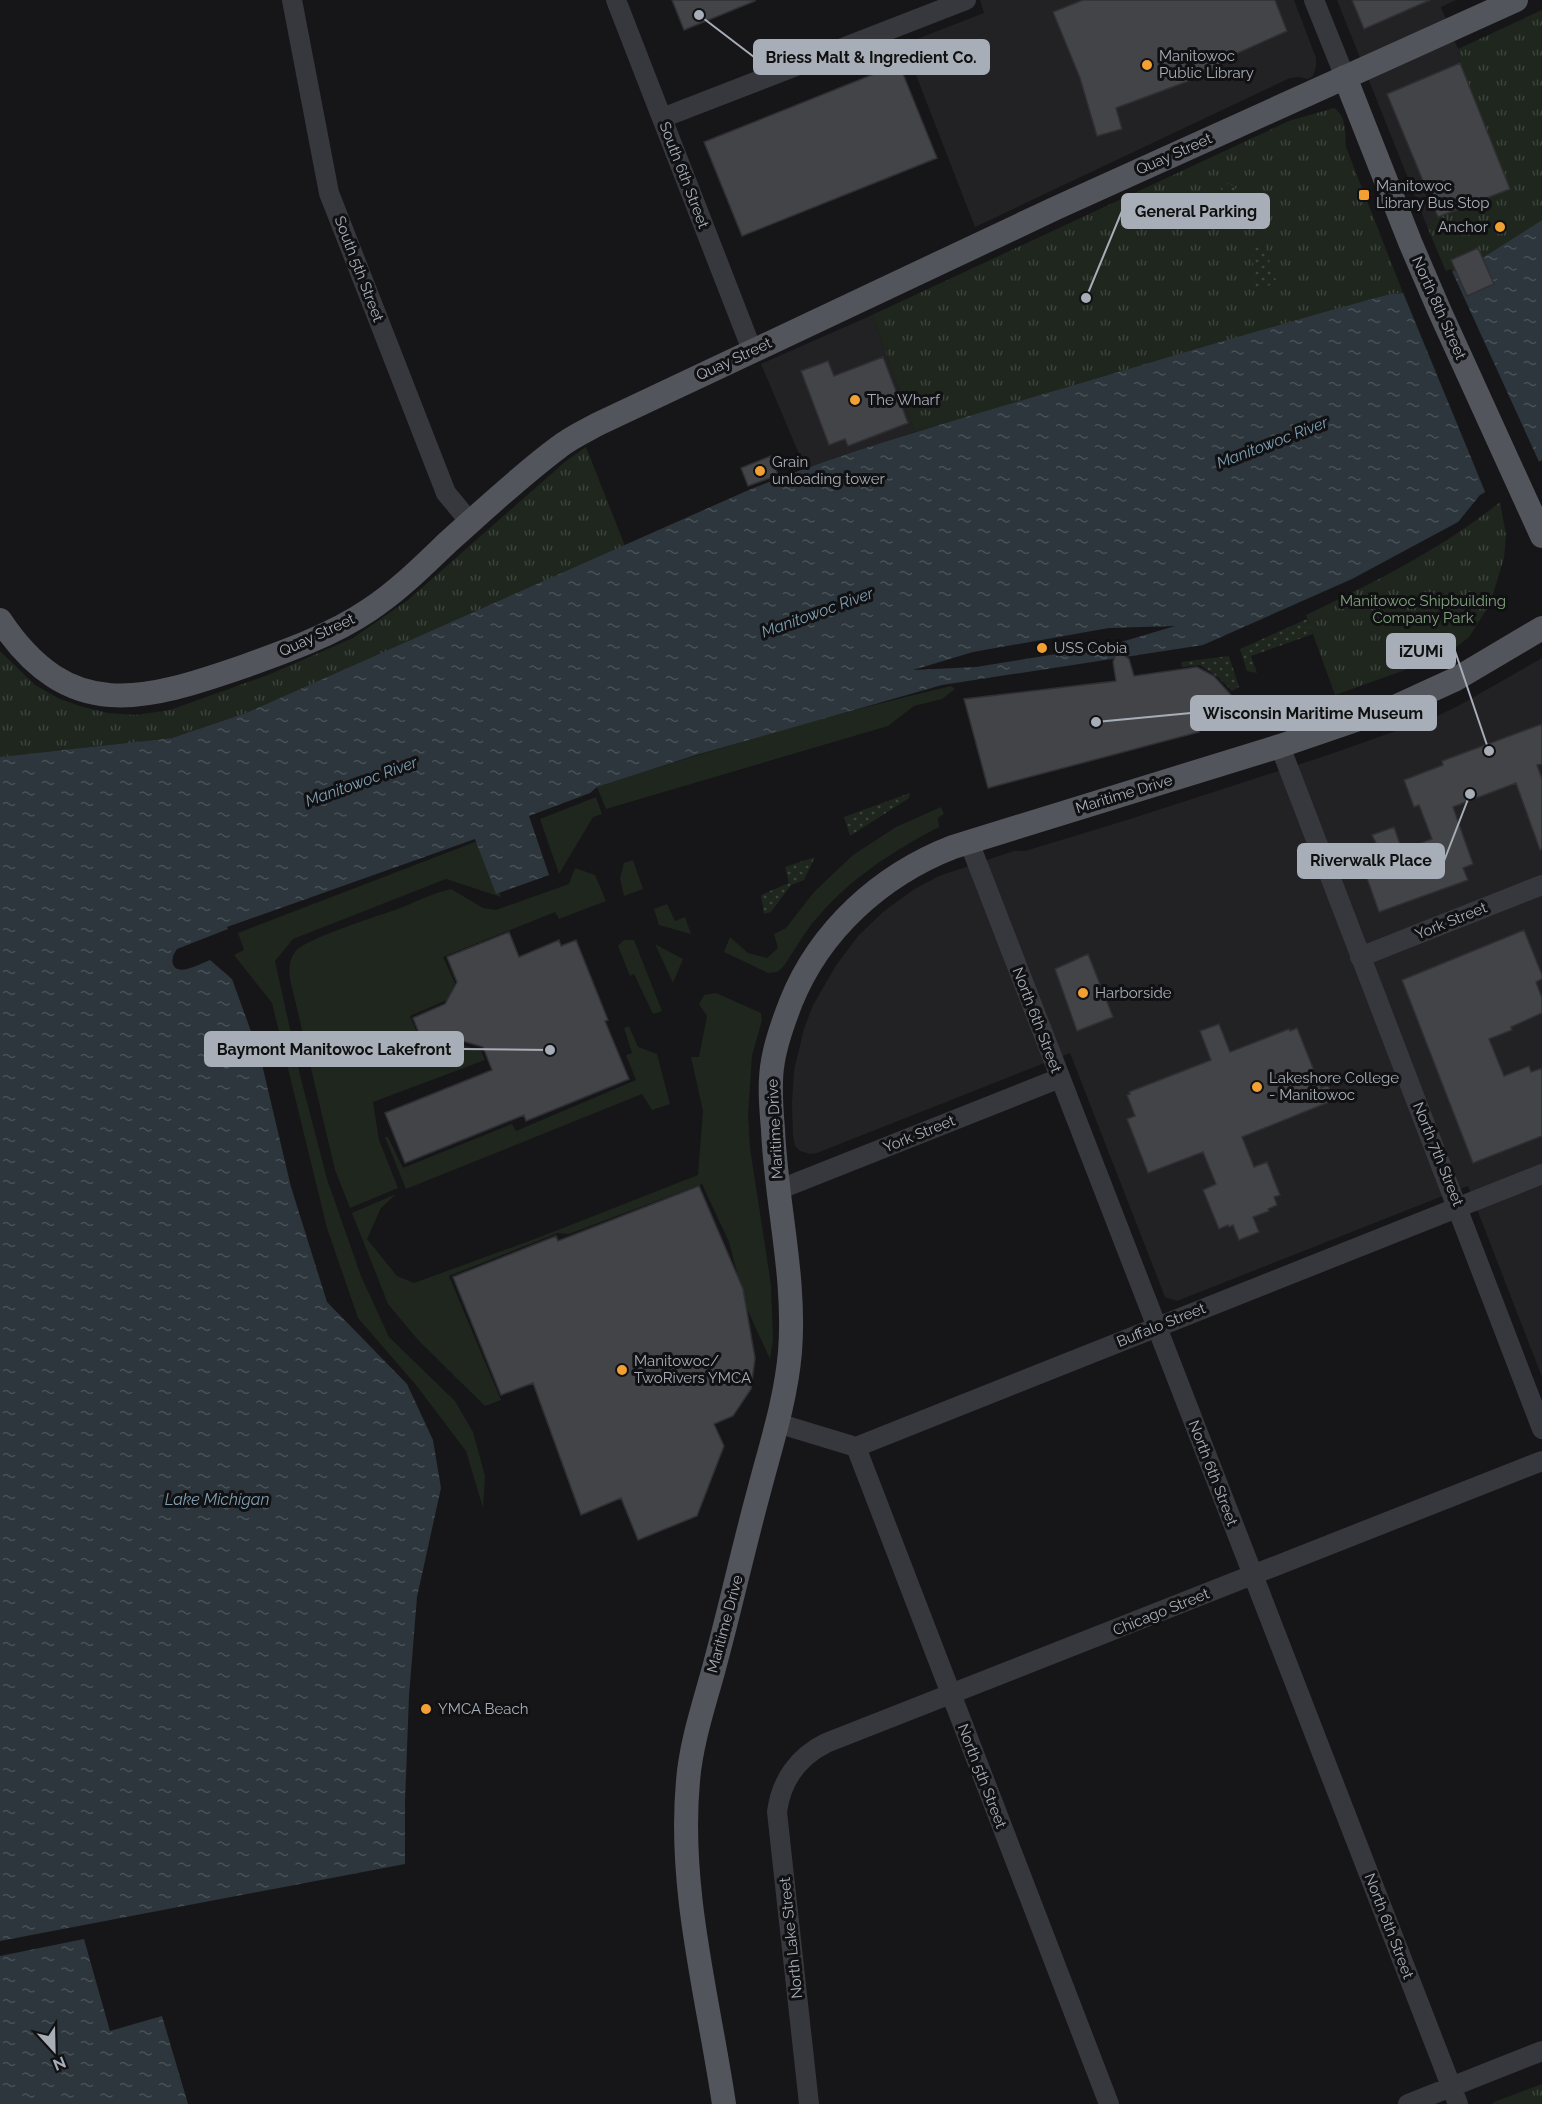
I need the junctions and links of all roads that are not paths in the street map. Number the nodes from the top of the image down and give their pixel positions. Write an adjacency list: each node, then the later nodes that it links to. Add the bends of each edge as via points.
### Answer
1 (292, 0): 9 (street, South 5th Street, via 329,194 446,493)
2 (616, 0): 7 (street, South 6th Street)
3 (966, 0): 7 (street)
4 (1314, 0): 6 (street)
5 (1516, 0): 6 (main road, Quay Street)
6 (1345, 77): 8 (main road, Quay Street); 10 (main road, North 8th Street, via 1410,242)
7 (662, 118): 8 (street, South 6th Street)
8 (752, 350): 9 (main road, Quay Street, via 560,446)
9 (470, 522): 11 (main road, Quay Street, via 401,586 338,628 260,661 164,692 129,696 79,689 33,662)
10 (1542, 536)
11 (0, 620)
12 (1542, 628): 13 (main road, Maritime Drive, via 1433,691)
13 (1280, 746): 14 (main road, Maritime Drive); 16 (street, North 7th Street)
14 (969, 842): 17 (street, North 6th Street); 19 (main road, Maritime Drive, via 916,863 878,888 838,925 810,964 789,1005 773,1061 771,1102)
15 (1542, 885): 16 (street, York Street)
16 (1360, 957): 20 (street, North 7th Street)
17 (1060, 1078): 19 (street, York Street); 21 (street, North 6th Street)
18 (1542, 1174): 20 (street, Buffalo Street)
19 (778, 1190): 22 (main road, Maritime Drive, via 792,1299 790,1355)
20 (1459, 1207): 21 (street, Buffalo Street); 23 (street, North 7th Street)
21 (1157, 1326): 24 (street, Buffalo Street); 26 (street, North 6th Street)
22 (777, 1423): 24 (street); 31 (main road, Maritime Drive, via 688,1780 687,1873)
23 (1542, 1429)
24 (856, 1447): 27 (street, North 5th Street)
25 (1542, 1461): 26 (street, Chicago Street)
26 (1252, 1576): 27 (street, Chicago Street); 30 (street, North 6th Street)
27 (950, 1695): 28 (street, Chicago Street, via 826,1743 812,1750); 33 (street, North 5th Street)
28 (789, 1775): 32 (street, North Lake Street, via 777,1812)
29 (1542, 2051): 30 (street)
30 (1455, 2095): 34 (street)
31 (724, 2104)
32 (810, 2104)
33 (1109, 2104)
34 (1408, 2104)

